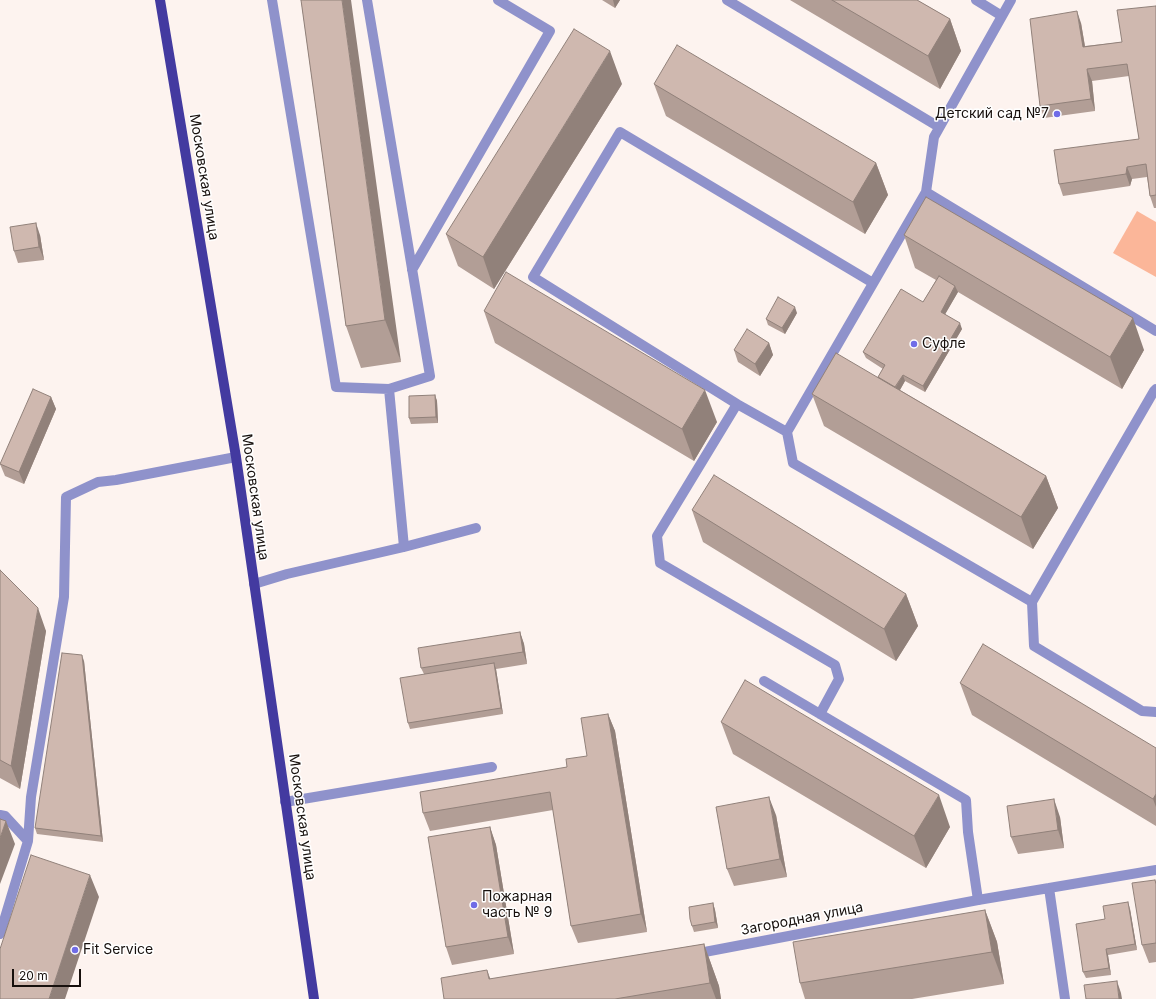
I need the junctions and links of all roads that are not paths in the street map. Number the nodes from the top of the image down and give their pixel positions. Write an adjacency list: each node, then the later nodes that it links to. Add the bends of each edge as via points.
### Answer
1 (160, 0): 18 (main road, Московская улица)
2 (272, 0): 14 (street, via 336,387)
3 (367, 0): 11 (street)
4 (498, 0): 11 (street, via 550,31)
5 (727, 0): 9 (street)
6 (976, 0): 8 (street)
7 (1011, 0): 8 (street)
8 (1002, 16): 9 (street)
9 (939, 127): 10 (street, via 934,137)
10 (926, 192): 12 (street); 13 (street)
11 (412, 270): 14 (street, via 430,376)
12 (873, 283): 16 (street, via 620,132 533,277); 17 (street)
13 (1156, 331)
14 (389, 389): 20 (street)
15 (1156, 389): 22 (street)
16 (737, 404): 17 (street); 25 (street, via 657,536 660,563 835,665 840,679)
17 (787, 432): 22 (street, via 793,463)
18 (236, 457): 21 (main road, Московская улица); 29 (street, via 98,482 66,497 64,597 31,797)
19 (476, 528): 20 (street)
20 (404, 547): 21 (street, via 294,572)
21 (254, 584): 27 (main road, Московская улица)
22 (1032, 602): 24 (street, via 1034,646 1142,710)
23 (764, 681): 25 (street)
24 (1156, 712)
25 (820, 714): 32 (street, via 966,800)
26 (492, 767): 27 (street)
27 (285, 802): 35 (main road, Московская улица)
28 (0, 815): 29 (street, via 5,816)
29 (28, 841): 33 (street)
30 (1156, 870): 31 (street, Загородная улица)
31 (1049, 888): 32 (street, Загородная улица); 36 (street)
32 (978, 900): 34 (street, Загородная улица)
33 (0, 934)
34 (681, 956)
35 (314, 999)
36 (1065, 999)

